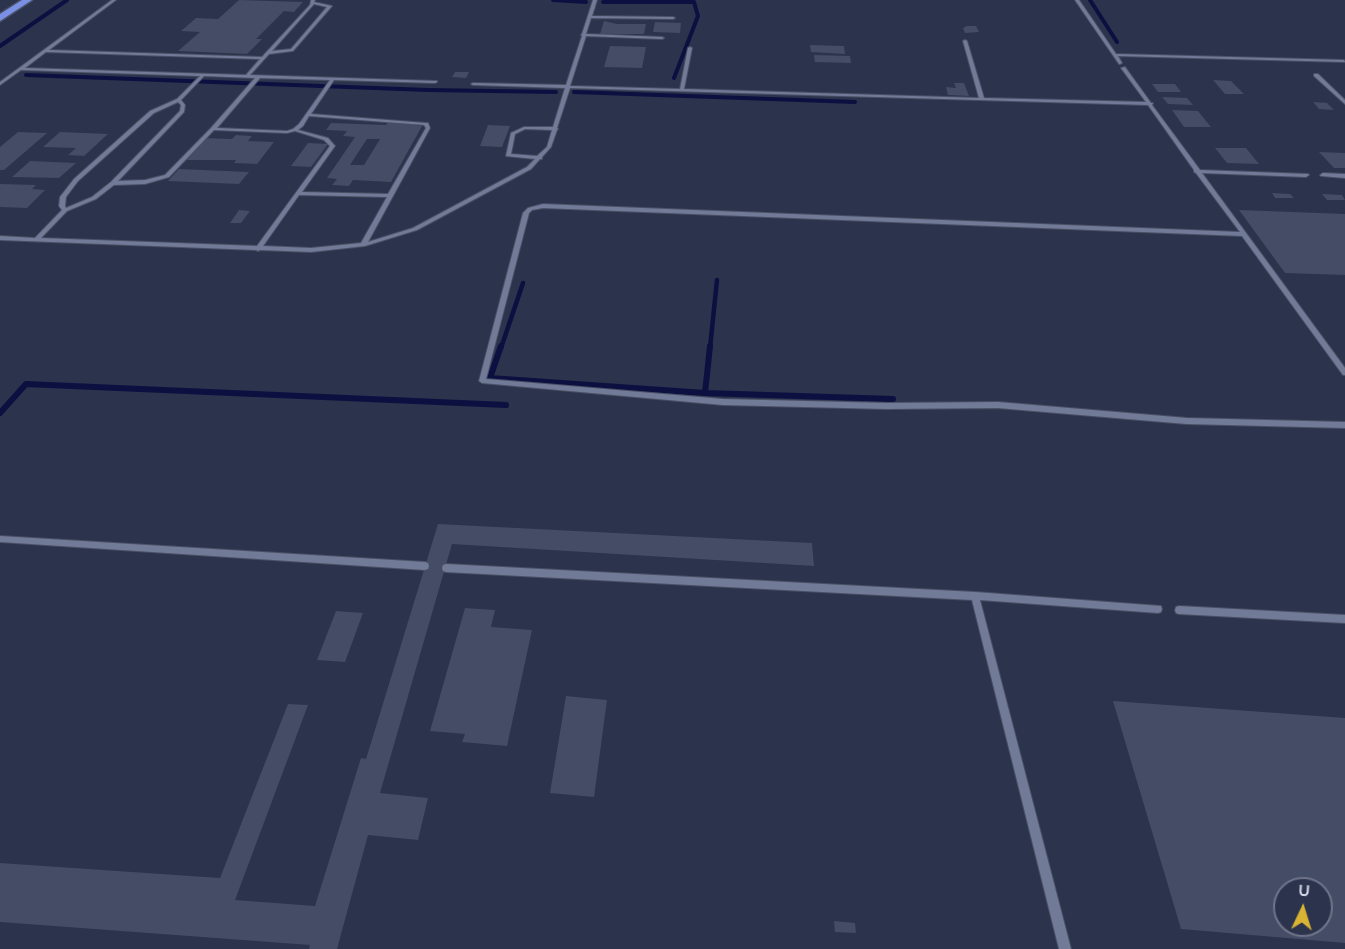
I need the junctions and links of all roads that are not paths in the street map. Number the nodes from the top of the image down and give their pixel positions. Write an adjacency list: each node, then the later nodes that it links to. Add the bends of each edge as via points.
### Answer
1 (10, 0): 7 (highway)
2 (28, 0): 9 (highway)
3 (114, 0): 15 (lane)
4 (595, 0): 8 (lane)
5 (1077, 0): 17 (lane)
6 (313, 2): 16 (lane); 16 (lane, via 330,6 292,50)
7 (0, 6)
8 (589, 17): 10 (lane); 11 (lane)
9 (0, 18)
10 (673, 18)
11 (583, 35): 12 (lane); 31 (lane)
12 (662, 38)
13 (965, 41): 33 (lane)
14 (690, 48): 32 (lane)
15 (44, 51): 18 (lane); 22 (lane)
16 (268, 53): 18 (lane)
17 (1115, 56): 19 (lane); 36 (lane)
18 (264, 58): 25 (lane)
19 (1302, 61): 20 (lane); 21 (lane)
20 (1344, 61)
21 (1308, 67)
22 (21, 69): 23 (lane); 29 (lane)
23 (203, 75): 25 (lane); 34 (lane)
24 (1316, 75): 35 (lane)
25 (247, 76): 26 (lane)
26 (258, 77): 27 (lane); 38 (lane)
27 (333, 79): 28 (lane); 37 (lane)
28 (435, 82)
29 (0, 84)
30 (473, 84): 31 (lane)
31 (570, 86): 32 (lane); 39 (lane)
32 (682, 90): 33 (lane)
33 (982, 99): 36 (lane)
34 (179, 100): 46 (lane, via 182,111); 49 (lane, via 152,112 76,180 63,197)
35 (1345, 102)
36 (1151, 104): 42 (lane)
37 (308, 115): 40 (lane); 48 (lane, via 426,124 428,128)
38 (213, 129): 40 (lane); 46 (lane, via 167,176 146,182)
39 (556, 129): 41 (lane); 41 (lane, via 524,128 513,133 507,155)
40 (295, 130): 47 (lane, via 326,139 333,146)
41 (540, 159): 53 (lane, via 447,214)
42 (1196, 171): 43 (lane); 50 (lane)
43 (1306, 175)
44 (1323, 175): 45 (lane)
45 (1345, 176)
46 (113, 183): 49 (lane, via 94,198)
47 (298, 193): 48 (lane); 54 (lane)
48 (390, 196): 53 (lane)
49 (65, 210): 52 (lane)
50 (1242, 234): 55 (lane); 56 (lane, via 543,206 526,213 482,381 723,402 998,405 1187,421)
51 (0, 238): 52 (lane)
52 (36, 240): 54 (lane)
53 (363, 245): 54 (lane, via 311,250)
54 (258, 249)
55 (1345, 373)
56 (1345, 425)
57 (0, 539): 58 (lane)
58 (425, 566)
59 (446, 568): 60 (lane)
60 (975, 596): 61 (lane); 64 (lane)
61 (1158, 609)
62 (1179, 610): 63 (lane)
63 (1345, 619)
64 (1065, 949)

